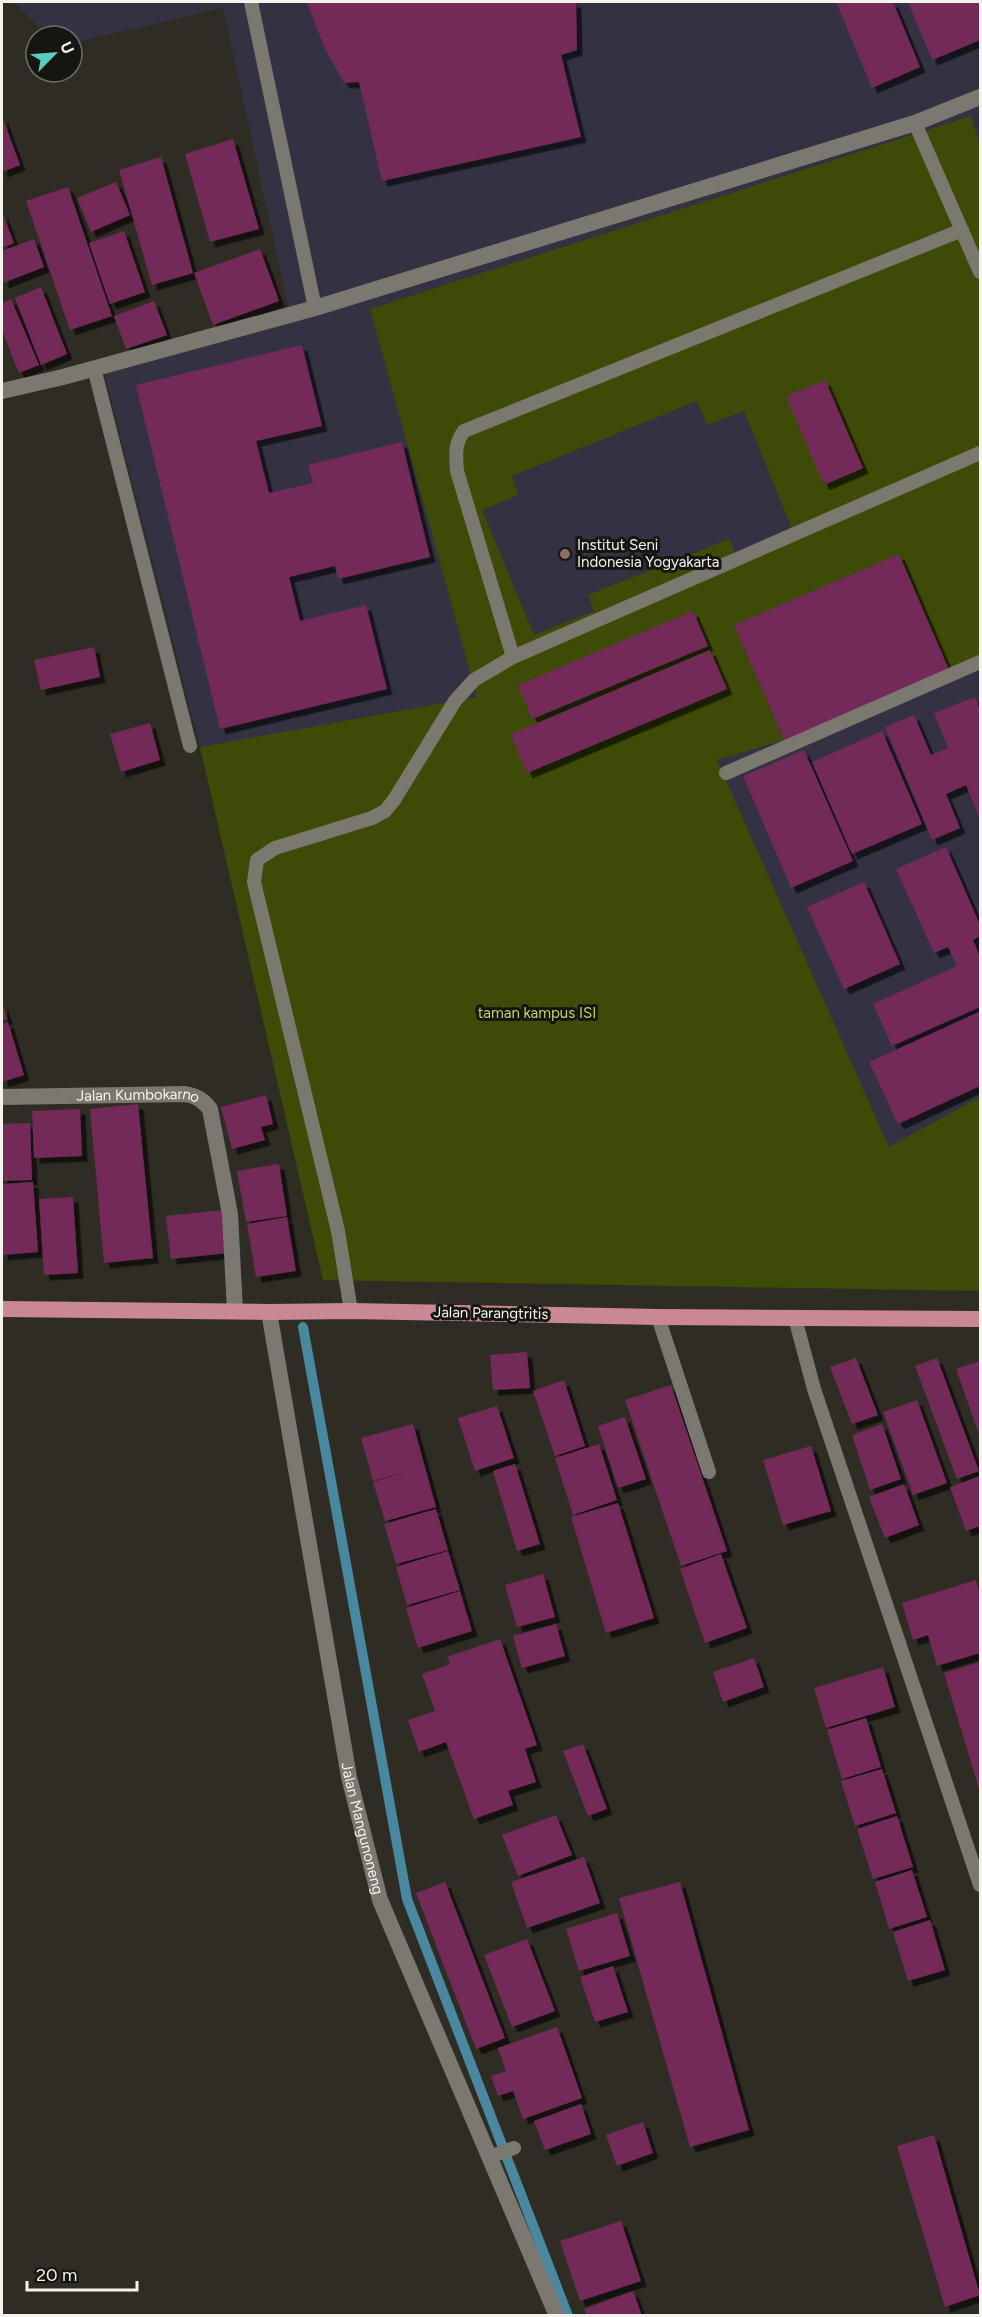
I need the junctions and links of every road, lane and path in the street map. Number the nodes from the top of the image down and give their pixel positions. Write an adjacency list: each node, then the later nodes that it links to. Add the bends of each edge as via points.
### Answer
1 (251, 2): 6 (lane)
2 (981, 97): 3 (street)
3 (915, 123): 4 (lane); 6 (street)
4 (962, 230): 5 (lane); 10 (lane, via 464,431 457,440 457,471)
5 (981, 272)
6 (315, 308): 7 (street)
7 (94, 368): 8 (street); 12 (lane)
8 (2, 388)
9 (981, 453): 10 (lane)
10 (513, 657): 17 (lane, via 474,680 454,701 385,811 275,848 257,860 254,882 338,1231)
11 (981, 662): 13 (lane)
12 (190, 746)
13 (726, 772)
14 (2, 1097): 16 (street, Jalan Kumbokarno, via 185,1094 204,1101 210,1108 230,1214)
15 (2, 1309): 16 (main road, Jalan Parangtritis)
16 (235, 1311): 18 (main road, Jalan Parangtritis)
17 (351, 1311): 18 (main road, Jalan Parangtritis); 19 (main road, Jalan Parangtritis)
18 (268, 1312): 25 (street, Jalan Mangunoneng, via 349,1778 380,1900)
19 (658, 1317): 20 (main road, Jalan Parangtritis); 22 (lane)
20 (795, 1318): 21 (main road, Jalan Parangtritis); 23 (lane, via 814,1389)
21 (981, 1318)
22 (709, 1472)
23 (981, 1885)
24 (514, 2148): 25 (lane)
25 (494, 2156): 26 (street, Jalan Mangunoneng)
26 (557, 2316)

